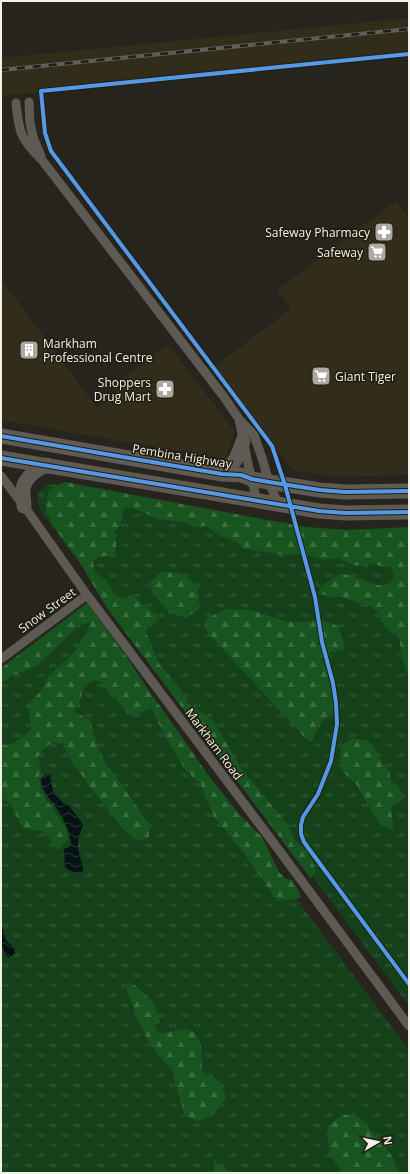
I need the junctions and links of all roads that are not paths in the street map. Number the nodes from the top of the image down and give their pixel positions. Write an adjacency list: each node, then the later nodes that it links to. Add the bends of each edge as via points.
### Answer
1 (29, 102): 3 (street, via 30,123)
2 (16, 103): 3 (street, via 19,131)
3 (42, 160): 4 (street)
4 (239, 419): 6 (street); 12 (street, via 254,435)
5 (1, 436): 9 (main road, Pembina Highway)
6 (243, 441): 9 (main road, via 234,462); 11 (street)
7 (1, 458): 8 (main road)
8 (47, 465): 14 (main road); 16 (main road, via 37,469 26,482 23,490)
9 (222, 474): 11 (main road, Pembina Highway, via 241,475)
10 (1, 476): 16 (street, Markham Road)
11 (252, 479): 12 (main road, Pembina Highway); 14 (street)
12 (269, 482): 13 (main road, Pembina Highway, via 345,492); 15 (street)
13 (409, 491)
14 (257, 501): 15 (main road)
15 (278, 504): 17 (main road, via 346,513)
16 (24, 506): 18 (street, Markham Road)
17 (409, 512)
18 (87, 595): 19 (street, Snow Street); 20 (street, Markham Road)
19 (1, 658)
20 (409, 1026)

